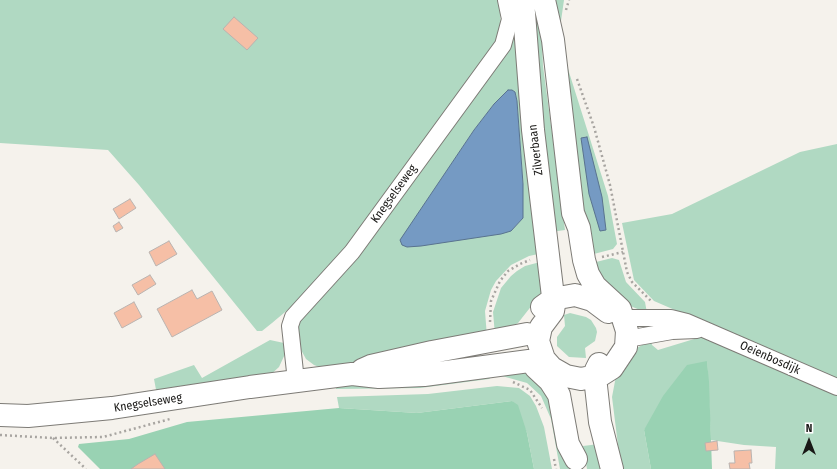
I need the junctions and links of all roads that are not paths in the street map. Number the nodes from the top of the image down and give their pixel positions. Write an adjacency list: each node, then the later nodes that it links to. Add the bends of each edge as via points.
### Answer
1 (544, 0): 3 (main road, via 553,40 578,279)
2 (512, 2): 4 (main road, Zilverbaan, via 533,130); 12 (street, Knegselseweg, via 503,45 352,252 293,318 290,326)
3 (590, 291): 4 (main road); 5 (main road)
4 (553, 299): 7 (main road, via 538,310); 8 (main road, via 553,311 539,332)
5 (621, 325): 6 (street, Oeienbosdijk, via 672,331); 6 (street, Oeienbosdijk, via 671,318); 10 (main road, via 615,330 615,340 608,354 598,364)
6 (704, 329): 13 (street, Oeienbosdijk)
7 (527, 334): 8 (main road, via 528,351); 9 (main road, Knegselseweg, via 432,352 371,366)
8 (538, 360): 9 (main road, Knegselseweg, via 424,375 379,377); 11 (main road, via 537,369)
9 (352, 374): 12 (main road, Knegselseweg)
10 (600, 375): 11 (main road, via 581,380); 15 (main road, via 603,440)
11 (558, 379): 16 (main road, via 578,443)
12 (296, 381): 14 (main road, Knegselseweg, via 112,408 28,416)
13 (837, 387)
14 (0, 415)
15 (611, 463)
16 (577, 464)

